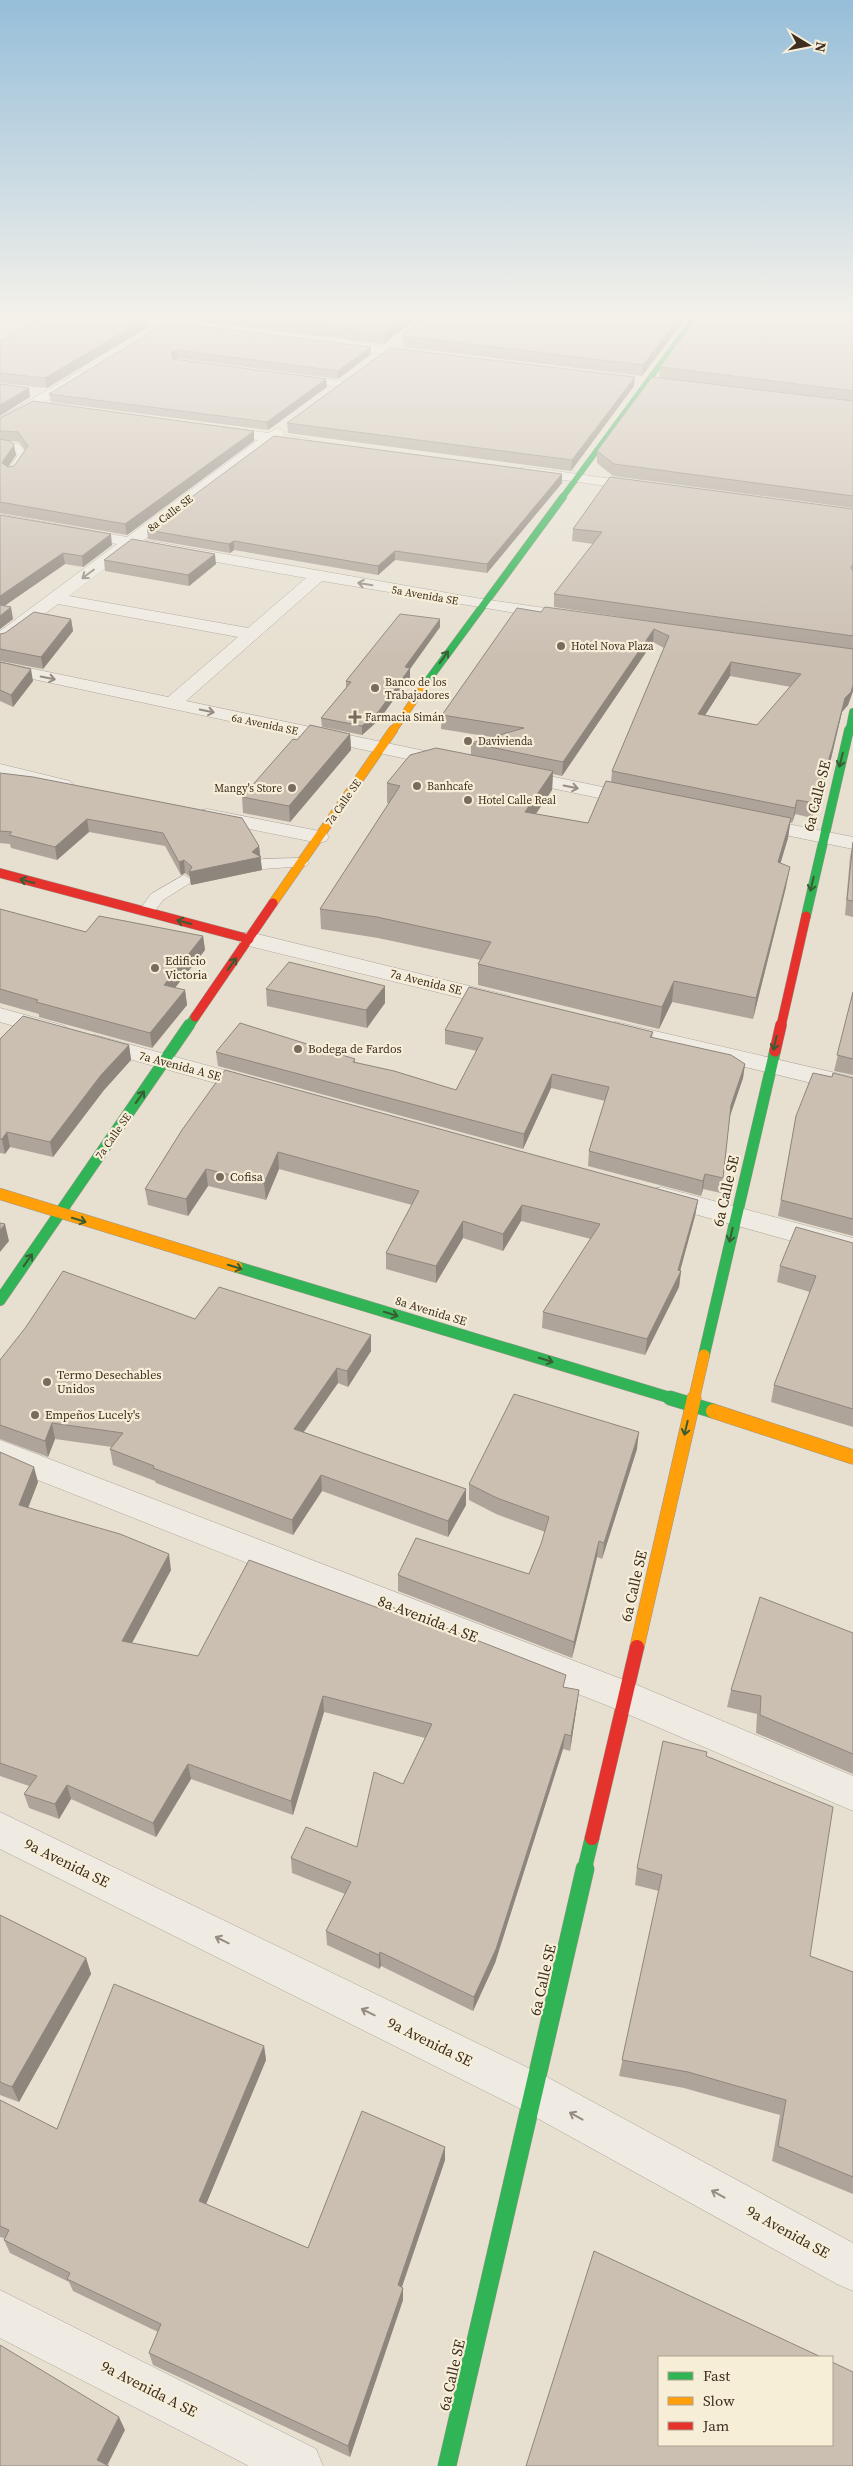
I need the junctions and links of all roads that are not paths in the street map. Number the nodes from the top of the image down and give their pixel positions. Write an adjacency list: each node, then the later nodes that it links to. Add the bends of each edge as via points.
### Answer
1 (204, 428): 4 (street)
2 (284, 428): 4 (street, 8a Calle SE)
3 (614, 428): 9 (street, 7a Calle SE)
4 (271, 438): 5 (street); 12 (street, 8a Calle SE)
5 (320, 444)
6 (0, 445): 8 (lane, via 15,446 23,455)
7 (508, 469): 9 (street)
8 (11, 473)
9 (577, 478): 10 (street); 15 (street, 7a Calle SE)
10 (656, 489)
11 (0, 519): 12 (street, 5a Avenida SE)
12 (129, 543): 13 (street, 5a Avenida SE); 14 (street, 8a Calle SE, one-way to 14)
13 (318, 576): 15 (street, 5a Avenida SE, one-way to 13); 17 (street)
14 (55, 598): 17 (street); 18 (street, 8a Calle SE)
15 (482, 604): 16 (street, 5a Avenida SE); 22 (street, 7a Calle SE, one-way to 15)
16 (570, 617)
17 (251, 634): 20 (street)
18 (0, 639)
19 (0, 667): 20 (street, 6a Avenida SE, one-way to 20)
20 (170, 704): 22 (street, 6a Avenida SE, one-way to 22)
21 (853, 712): 31 (street, 6a Calle SE, one-way to 31)
22 (380, 748): 23 (street, 6a Avenida SE); 30 (street, 7a Calle SE)
23 (466, 766)
24 (0, 770): 26 (street)
25 (495, 771): 27 (street, one-way to 27)
26 (84, 790)
27 (659, 804)
28 (188, 811): 30 (street)
29 (736, 820): 31 (street)
30 (319, 837): 33 (street, 7a Calle SE)
31 (823, 837): 32 (street); 43 (street, 6a Calle SE, one-way to 43)
32 (853, 843)
33 (301, 863): 34 (lane); 38 (street, 7a Calle SE)
34 (263, 864)
35 (0, 873): 37 (street, 7a Avenida SE, one-way to 35)
36 (184, 880): 37 (lane, via 157,897)
37 (146, 912): 38 (street, 7a Avenida SE, one-way to 37)
38 (248, 939): 39 (street, 7a Avenida SE); 42 (street, 7a Calle SE, one-way to 38)
39 (519, 1005)
40 (0, 1015): 42 (street, 7a Avenida A SE)
41 (596, 1024): 43 (street)
42 (164, 1061): 45 (street, 7a Avenida A SE); 48 (street, 7a Calle SE, one-way to 42)
43 (770, 1066): 44 (street); 49 (street, 6a Calle SE)
44 (853, 1085)
45 (278, 1093)
46 (640, 1190): 49 (street)
47 (0, 1194): 48 (street, 8a Avenida SE)
48 (59, 1214): 51 (street, 7a Calle SE, one-way to 48); 52 (street, 8a Avenida SE, one-way to 52)
49 (735, 1215): 50 (street); 52 (street, 6a Calle SE, one-way to 52)
50 (853, 1248)
51 (0, 1300)
52 (692, 1404): 54 (street, 8a Avenida SE); 55 (street, 6a Calle SE, one-way to 55)
53 (0, 1452): 55 (street, 8a Avenida A SE)
54 (853, 1457)
55 (624, 1696): 56 (street, 8a Avenida A SE); 58 (street, 6a Calle SE)
56 (853, 1794)
57 (0, 1830): 58 (street, 9a Avenida SE, one-way to 57)
58 (532, 2092): 59 (street, 9a Avenida SE, one-way to 58); 62 (street, 6a Calle SE)
59 (853, 2268)
60 (0, 2313): 61 (street, 9a Avenida A SE)
61 (299, 2466)
62 (446, 2466)

